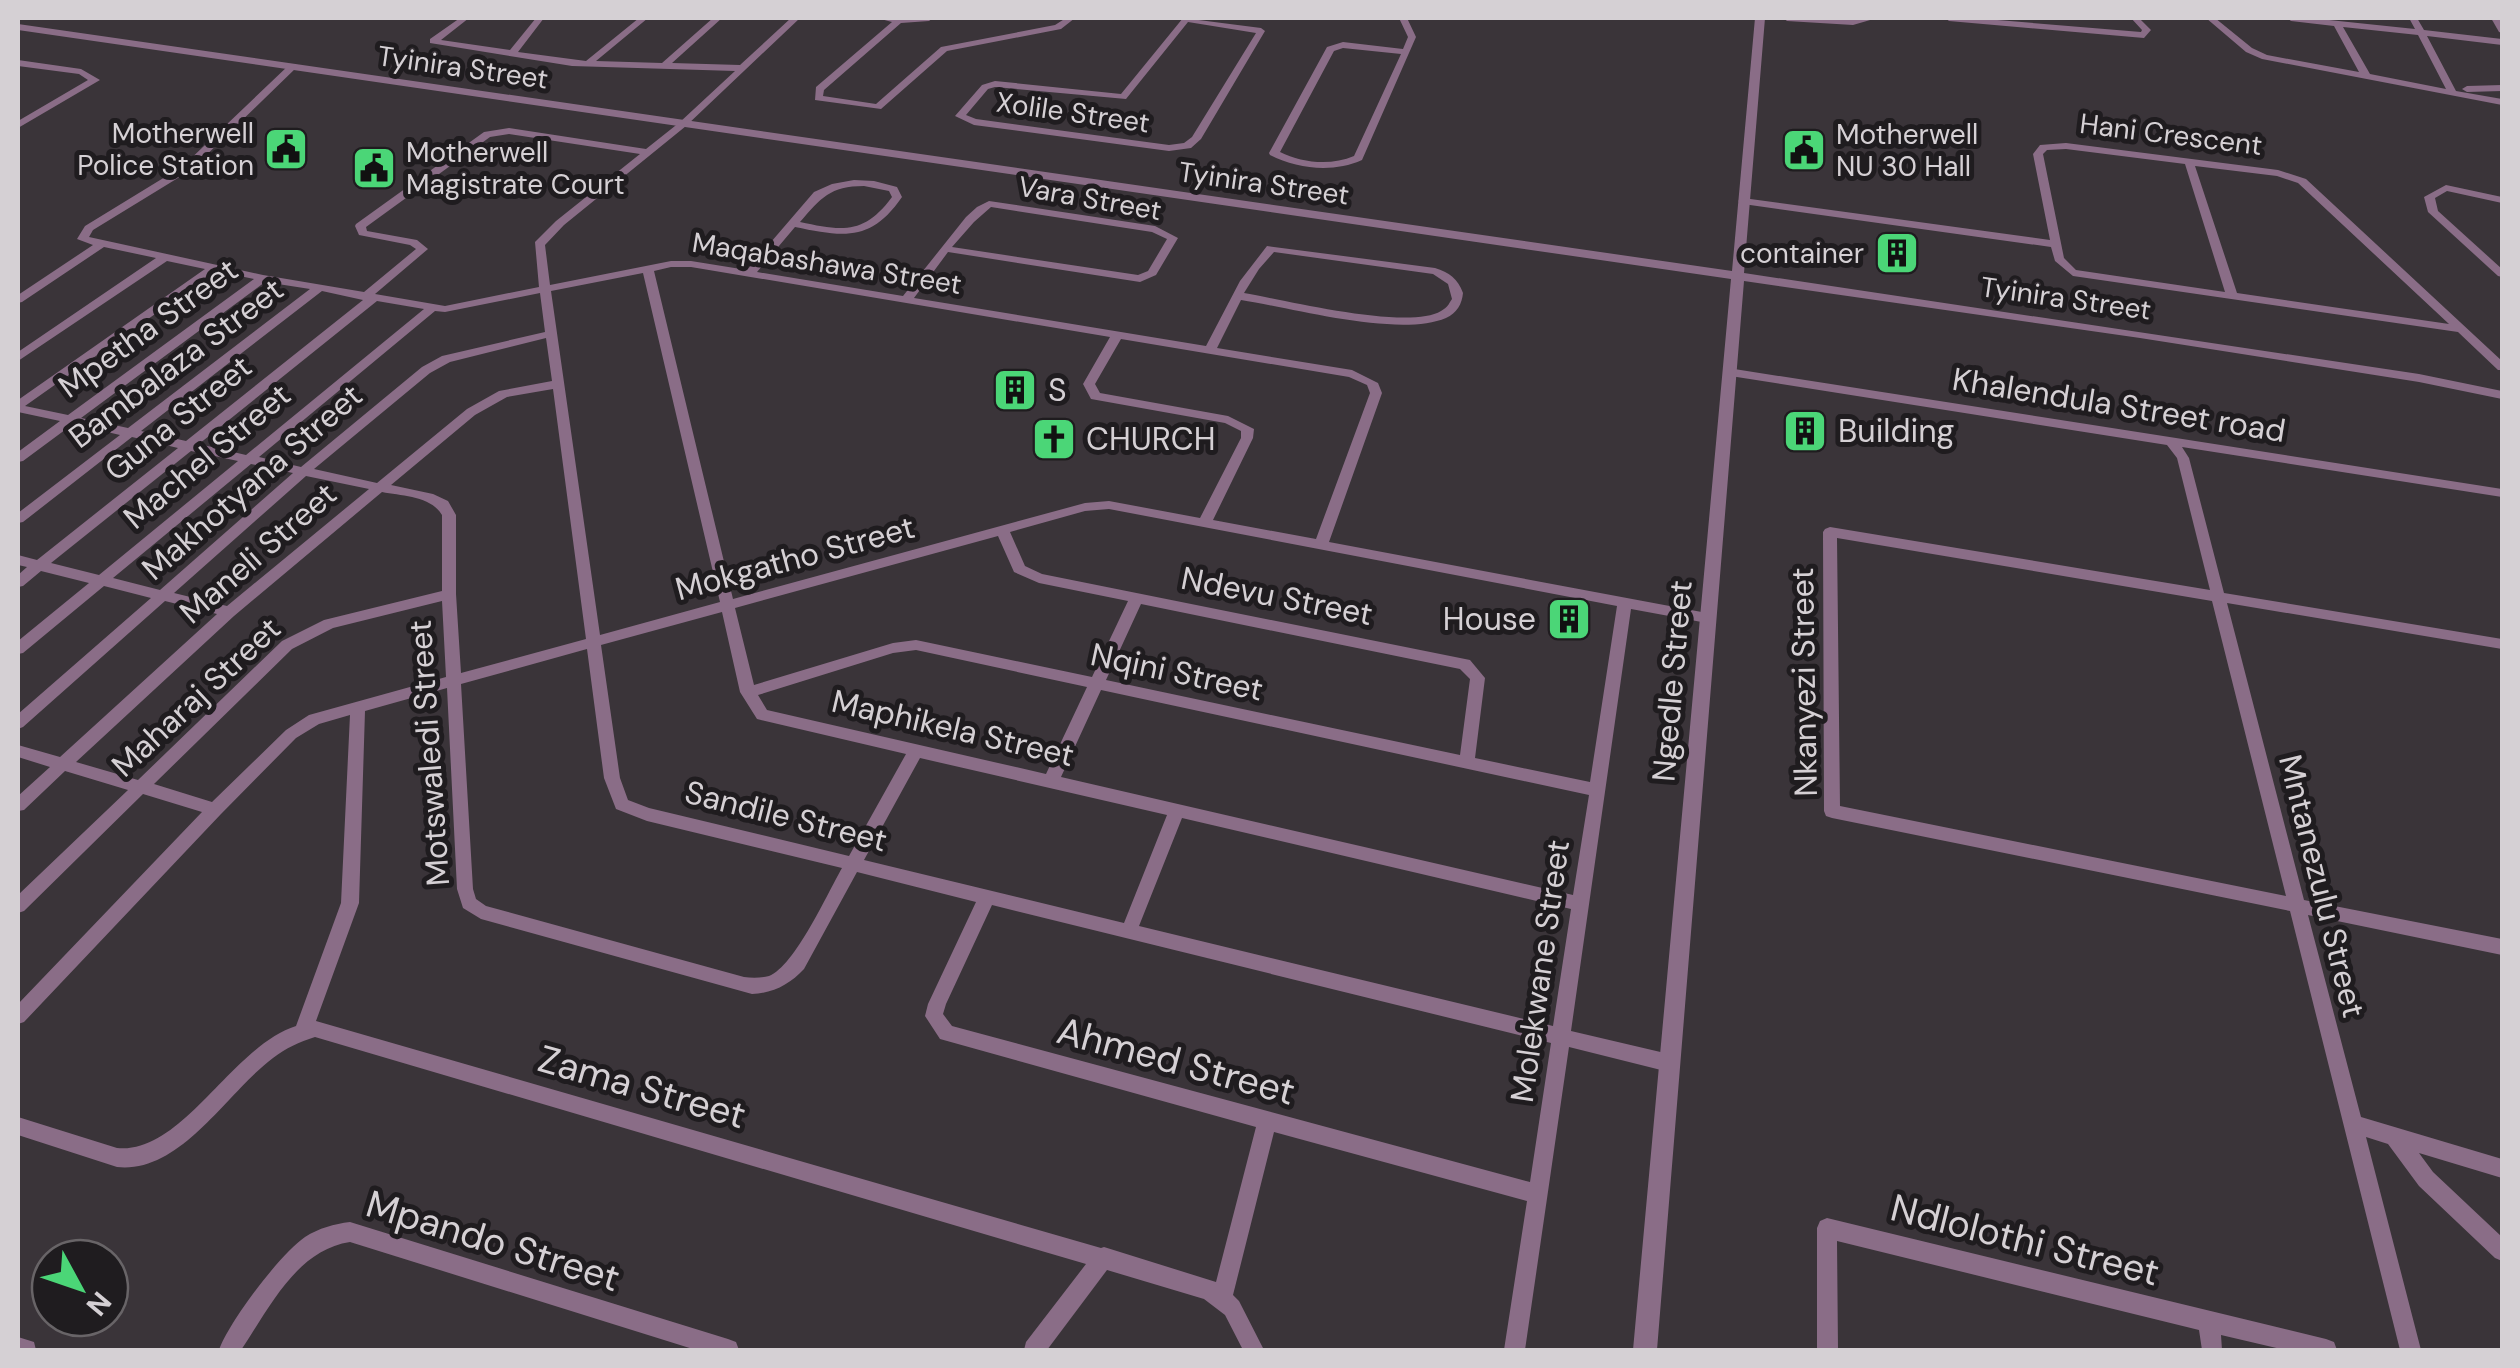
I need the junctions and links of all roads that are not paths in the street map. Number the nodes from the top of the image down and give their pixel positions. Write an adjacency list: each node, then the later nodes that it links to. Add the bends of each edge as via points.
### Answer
1 (465, 18): 28 (street, via 433,41)
2 (540, 18): 28 (street)
3 (644, 18): 30 (street)
4 (718, 18): 31 (street)
5 (796, 18): 33 (street, Sandile Street)
6 (881, 18): 20 (street)
7 (929, 18): 20 (street)
8 (1071, 18): 20 (street, via 1058,27 944,49 878,107 818,98 820,89)
9 (1187, 18): 9 (street, Xolile Street, via 1122,98 995,84 960,116 1187,146 1261,31)
10 (1404, 18): 27 (street, via 1412,35)
11 (1760, 18): 43 (street, Ngedle Street)
12 (1786, 18): 13 (street)
13 (1873, 18)
14 (1949, 18): 21 (street)
15 (2135, 18): 21 (street, via 2144,35)
16 (2210, 18): 34 (street, via 2256,54)
17 (2290, 18): 22 (street)
18 (2413, 18): 25 (street)
19 (2495, 18): 24 (street)
20 (898, 21)
21 (2017, 21)
22 (2336, 22): 25 (street); 34 (street)
23 (18, 27): 32 (street, Tyinira Street)
24 (2502, 30)
25 (2420, 32): 26 (street); 36 (street)
26 (2502, 42)
27 (1406, 52): 27 (street, via 1330,49 1274,153 1289,160 1354,161)
28 (511, 55): 30 (street)
29 (18, 62): 38 (street, via 95,80)
30 (587, 64): 31 (street)
31 (666, 64): 33 (street)
32 (292, 68): 39 (street, Tyinira Street); 46 (street, via 187,168 81,236)
33 (742, 68): 39 (street, Sandile Street)
34 (2366, 76): 36 (street)
35 (2502, 88): 36 (street)
36 (2456, 91): 37 (street)
37 (2502, 102)
38 (18, 124)
39 (683, 124): 40 (street, Sandile Street); 53 (street, Tyinira Street)
40 (648, 152): 56 (street, Sandile Street, via 542,239); 58 (street, Guna Street, via 510,131 486,134 360,226 364,233 423,249)
41 (2189, 161): 45 (street, Hani Crescent, via 2044,147 2038,154); 59 (street); 63 (street, Hani Crescent, via 2302,181)
42 (2502, 200): 52 (street, via 2446,188 2429,197 2433,212)
43 (1743, 202): 45 (street); 53 (street, Ngedle Street)
44 (794, 224): 44 (street, via 818,194 842,184 884,186 897,197 858,232); 51 (street)
45 (2055, 244): 59 (street, via 2061,264 2082,276)
46 (100, 246): 48 (street, Maqabashawa Street); 60 (street)
47 (947, 248): 47 (street, Vara Street, via 1140,279 1152,273 1173,238 989,204); 61 (street, Vara Street)
48 (163, 258): 49 (street, Maqabashawa Street); 67 (street)
49 (213, 268): 54 (street, Maqabashawa Street); 72 (street)
50 (648, 269): 51 (street, Maqabashawa Street, via 681,264); 56 (street, Maqabashawa Street); 95 (street)
51 (749, 274): 61 (street, Maqabashawa Street)
52 (2502, 274)
53 (1736, 277): 69 (street, Ngedle Street); 71 (street, Tyinira Street, via 2301,358)
54 (264, 278): 55 (street, Maqabashawa Street); 73 (street, Mpetha Street)
55 (319, 288): 58 (street, Maqabashawa Street); 74 (street, Bambalaza Street)
56 (544, 290): 62 (street, Maqabashawa Street, via 461,308); 64 (street, Sandile Street)
57 (1240, 296): 57 (street, via 1412,320 1446,314 1457,290 1434,271 1280,248 1266,252); 66 (street)
58 (368, 297): 62 (street, Maqabashawa Street); 76 (street, Guna Street)
59 (2233, 298): 63 (street)
60 (18, 300)
61 (905, 300): 65 (street, Maqabashawa Street)
62 (433, 307): 78 (street, Machel Street)
63 (2459, 328): 68 (street, Hani Crescent)
64 (550, 334): 70 (street, Sandile Street); 79 (street, Makhotyana Street, via 438,362)
65 (1117, 336): 66 (street, Maqabashawa Street); 83 (street, via 1089,384 1096,396 1248,428)
66 (1209, 351): 85 (street, Maqabashawa Street, via 1372,383 1376,393)
67 (18, 357)
68 (2502, 367)
69 (1728, 372): 75 (street, Khalendula Street road); 97 (street, Ngedle Street)
70 (558, 384): 80 (street, Maneli Street, via 491,398); 98 (street, Sandile Street)
71 (2502, 395)
72 (18, 406): 73 (street, Motswaledi Street)
73 (70, 419): 74 (street, Motswaledi Street); 77 (street, Mpetha Street)
74 (131, 432): 76 (street, Motswaledi Street); 82 (street, Bambalaza Street)
75 (2170, 440): 81 (street, Khalendula Street road); 91 (street, Mntanezulu Street, via 2183,458)
76 (188, 446): 78 (street, Motswaledi Street); 87 (street, Guna Street)
77 (18, 458)
78 (243, 460): 79 (street, Motswaledi Street); 88 (street, Machel Street)
79 (304, 472): 80 (street, Motswaledi Street); 92 (street, Makhotyana Street)
80 (377, 487): 90 (street, Motswaledi Street, via 428,497 447,509); 96 (street, Maneli Street)
81 (2502, 493)
82 (18, 518)
83 (1205, 522): 84 (street, Mokgatho Street, via 1096,505); 85 (street, Mokgatho Street)
84 (1003, 530): 93 (street, Ndevu Street, via 1014,562 1028,574); 95 (street, Mokgatho Street)
85 (1321, 544): 94 (street, Mokgatho Street)
86 (18, 560): 87 (street)
87 (39, 565): 88 (street); 89 (street, Guna Street)
88 (99, 581): 92 (street); 100 (street, Machel Street)
89 (18, 582)
90 (449, 594): 101 (street, Motswaledi Street); 111 (street, Maharaj Street, via 298,637)
91 (2217, 596): 99 (street); 120 (street, Mntanezulu Street); 120 (street, Nkanyezi Street, via 1830,532 1832,811)
92 (161, 597): 96 (street); 105 (street, Makhotyana Street)
93 (1137, 597): 102 (street); 108 (street, Ndevu Street, via 1465,664 1478,678)
94 (1625, 601): 97 (street, Mokgatho Street); 112 (street, Molekwane Street)
95 (727, 605): 98 (street, Mokgatho Street); 103 (street)
96 (229, 612): 109 (street, Maneli Street)
97 (1708, 618): 126 (street, Ngedle Street)
98 (596, 641): 101 (street, Mokgatho Street); 116 (street, Sandile Street, via 612,778 622,804)
99 (2502, 644)
100 (18, 649)
101 (454, 680): 104 (street, Mokgatho Street); 116 (street, Motswaledi Street, via 465,889 481,912 758,986 798,964)
102 (1094, 683): 103 (street, Nqini Street, via 916,645); 108 (street, Nqini Street); 110 (street)
103 (748, 692): 107 (street, Maphikela Street, via 762,715)
104 (358, 706): 114 (street, Mokgatho Street, via 302,726); 124 (street, via 350,903)
105 (18, 723)
106 (18, 750): 109 (street)
107 (916, 750): 110 (street, Maphikela Street); 116 (street, Motswaledi Street)
108 (1467, 760): 112 (street, Nqini Street)
109 (61, 764): 111 (street); 113 (street, Maneli Street)
110 (1051, 780): 115 (street, Maphikela Street)
111 (138, 788): 114 (street); 119 (street, Maharaj Street)
112 (1597, 790): 118 (street, Molekwane Street)
113 (18, 805)
114 (215, 809): 123 (street, Mokgatho Street)
115 (1178, 810): 118 (street, Maphikela Street); 121 (street)
116 (854, 863): 117 (street, Sandile Street)
117 (987, 896): 121 (street, Sandile Street); 127 (street, Ahmed Street, via 937,1004 934,1016 946,1033)
118 (1582, 904): 125 (street, Molekwane Street)
119 (18, 906)
120 (2296, 906): 122 (street); 128 (street, Mntanezulu Street)
121 (1129, 931): 125 (street, Sandile Street)
122 (2502, 947)
123 (18, 1016)
124 (304, 1030): 129 (street, via 272,1048 147,1155 122,1159); 134 (street, Zama Street)
125 (1563, 1035): 126 (street, Sandile Street); 132 (street, Molekwane Street)
126 (1670, 1064): 144 (street, Ngedle Street)
127 (1268, 1122): 132 (street, Ahmed Street); 135 (street)
128 (2352, 1124): 130 (street); 148 (street, Mntanezulu Street)
129 (18, 1126)
130 (2395, 1137): 131 (street); 133 (street, via 2426,1179)
131 (2502, 1168)
132 (1536, 1194): 143 (street, Molekwane Street)
133 (2502, 1251)
134 (1104, 1257): 135 (street, Zama Street); 141 (street)
135 (1222, 1298): 142 (street)
136 (2209, 1322): 145 (street, Ndlolothi Street, via 1827,1228); 146 (street); 147 (street, Ndlolothi Street)
137 (18, 1348): 138 (street)
138 (26, 1350)
139 (229, 1350): 140 (street, Mpando Street, via 290,1264 333,1231)
140 (728, 1350)
141 (1034, 1350)
142 (1254, 1350)
143 (1515, 1350)
144 (1645, 1350)
145 (1827, 1350)
146 (2212, 1350)
147 (2326, 1350)
148 (2411, 1350)

